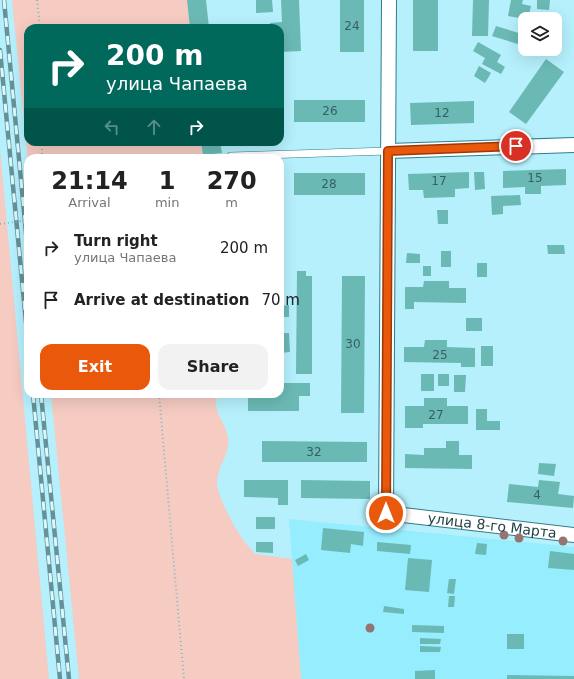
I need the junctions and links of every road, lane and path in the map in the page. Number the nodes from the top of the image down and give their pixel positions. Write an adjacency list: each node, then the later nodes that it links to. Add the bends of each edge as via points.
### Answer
1 (37, 0): 3 (path)
2 (389, 0): 5 (street)
3 (40, 24)
4 (574, 144): 5 (street)
5 (388, 151): 6 (lane); 10 (street, улица 8-го Марта, via 386,513)
6 (284, 154)
7 (24, 221): 8 (path, bridge)
8 (0, 224)
9 (159, 398): 11 (path)
10 (574, 535)
11 (184, 679)

